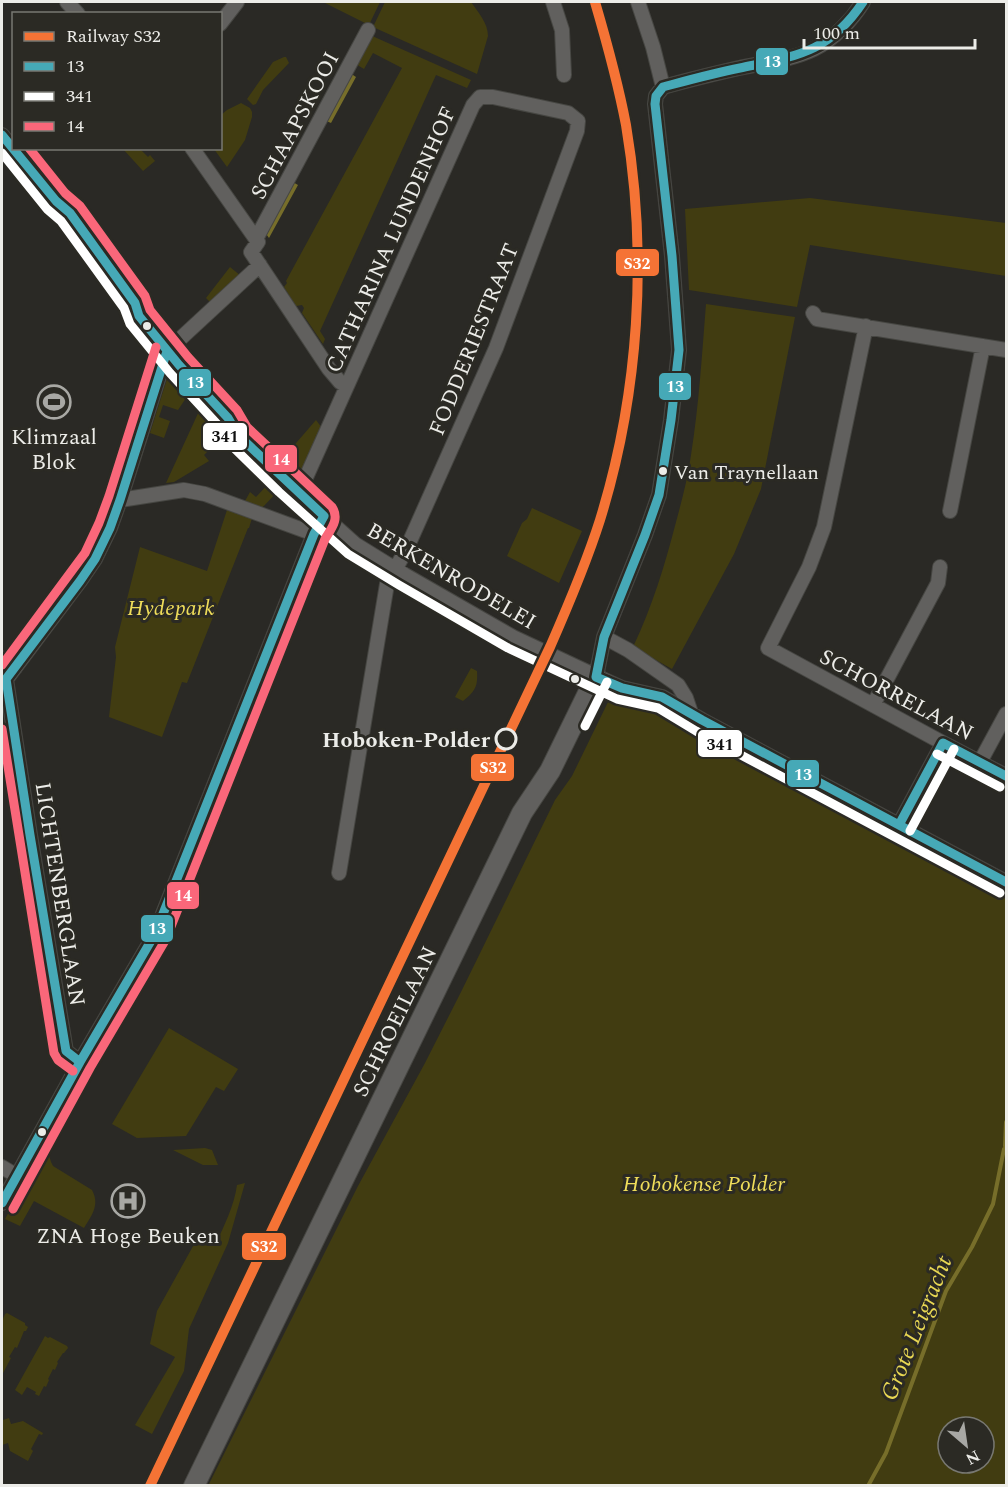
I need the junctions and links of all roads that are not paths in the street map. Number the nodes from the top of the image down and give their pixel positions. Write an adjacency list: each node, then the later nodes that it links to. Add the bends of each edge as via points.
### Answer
1 (237, 2): 5 (street)
2 (553, 2): 7 (street, via 562,30)
3 (638, 2): 8 (street)
4 (863, 2): 8 (street, via 848,23 815,49)
5 (222, 21)
6 (368, 30): 14 (street, SCHAAPSKOOI)
7 (564, 75)
8 (663, 87): 29 (street, via 655,104 673,269 678,362 659,495)
9 (578, 121): 21 (street, CATHARINA LUNDENHOF, via 568,113 493,97 476,101); 28 (street, FODDERIESTRAAT, via 496,348 406,550)
10 (2, 135): 11 (street, BERKENRODELEI)
11 (12, 147)
12 (14, 150): 20 (street, BERKENRODELEI, via 70,213)
13 (193, 150): 14 (street)
14 (256, 239): 15 (street, via 251,252)
15 (260, 265): 20 (street); 21 (street, via 329,369)
16 (813, 312): 17 (street, via 817,319)
17 (866, 327): 18 (street); 33 (street, SCHORRELAAN, via 824,527 768,648)
18 (983, 346): 19 (street); 24 (street)
19 (1006, 350)
20 (167, 351): 22 (street, BERKENRODELEI, via 228,418 238,435); 23 (street)
21 (346, 386): 22 (street, CATHARINA LUNDENHOF)
22 (299, 493): 25 (street, BERKENRODELEI)
23 (120, 500): 26 (street, via 184,490); 32 (street, via 95,559)
24 (950, 511)
25 (324, 516): 26 (street); 28 (street, BERKENRODELEI, via 355,544)
26 (314, 534): 45 (street, via 155,934)
27 (940, 567): 33 (street, via 938,583)
28 (394, 568): 31 (street, BERKENRODELEI, via 513,637); 43 (street, FODDERIESTRAAT, via 387,584)
29 (604, 637): 31 (street); 35 (street, via 678,685)
30 (2, 658): 32 (street)
31 (596, 677): 35 (street, BERKENRODELEI, via 662,697); 49 (street, SCHROEILAAN, via 550,771 522,813)
32 (8, 678): 34 (street, LICHTENBERGLAAN)
33 (873, 705): 37 (street, SCHORRELAAN)
34 (6, 709): 39 (street, LICHTENBERGLAAN)
35 (691, 714): 42 (street, BERKENRODELEI)
36 (1006, 714): 40 (street)
37 (943, 744): 40 (street, SCHORRELAAN); 42 (street)
38 (2, 748): 39 (street, LICHTENBERGLAAN)
39 (18, 762): 45 (street, LICHTENBERGLAAN, via 66,1051)
40 (980, 762): 41 (street, SCHORRELAAN)
41 (1006, 776)
42 (899, 825): 44 (street, BERKENRODELEI)
43 (339, 873)
44 (1006, 882)
45 (80, 1062): 47 (street)
46 (2, 1167): 47 (street)
47 (17, 1176): 48 (street)
48 (2, 1203)
49 (194, 1485)

